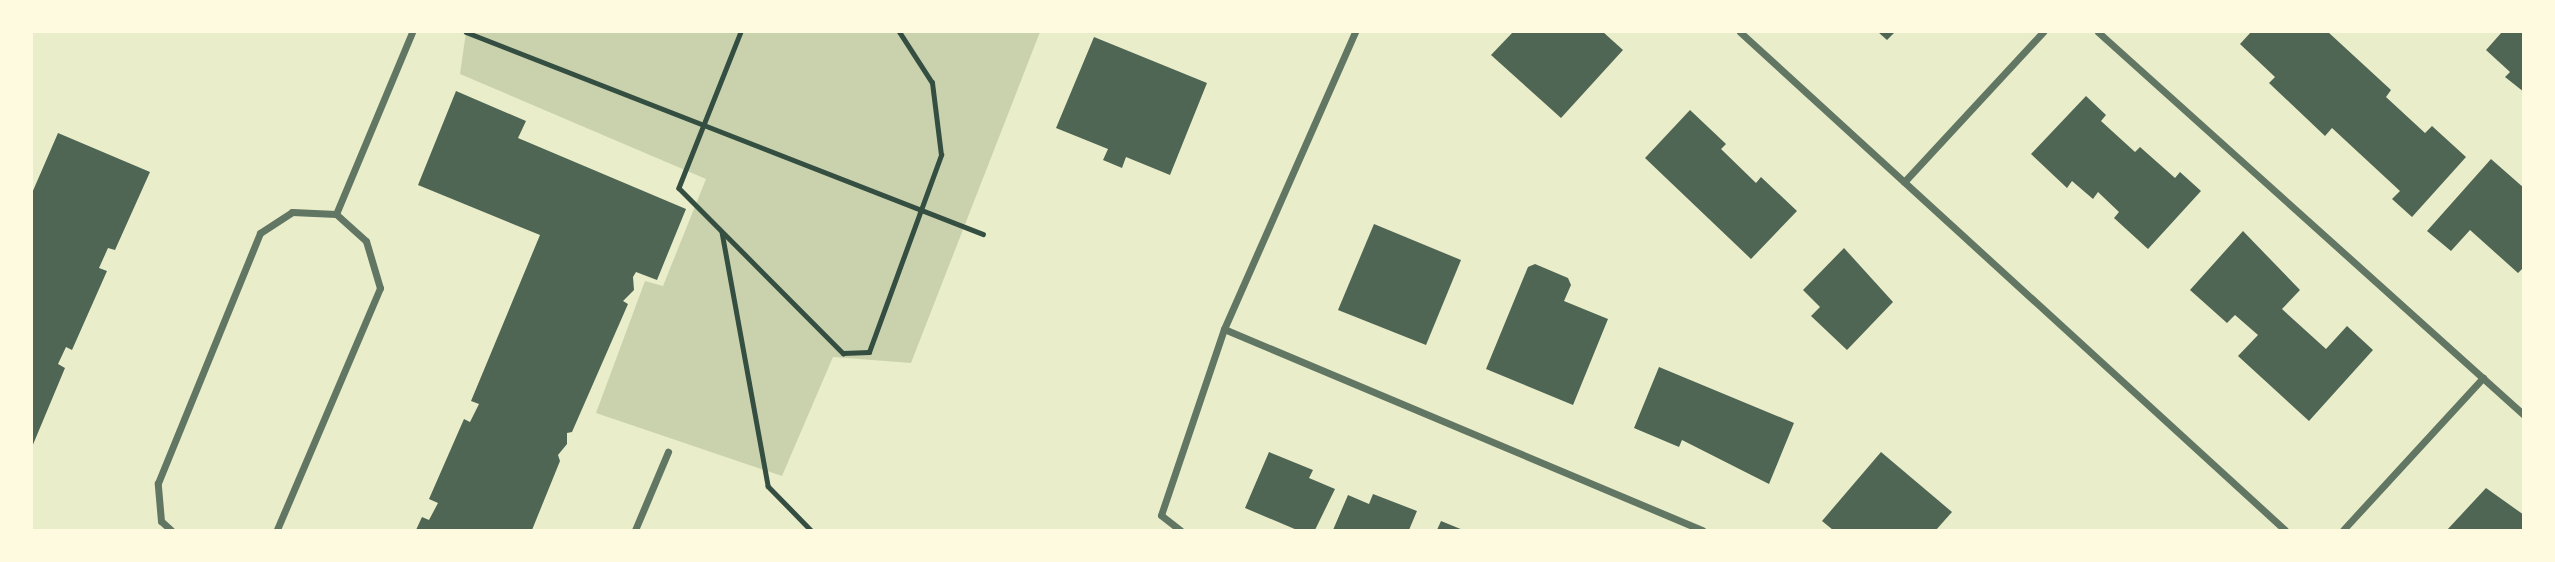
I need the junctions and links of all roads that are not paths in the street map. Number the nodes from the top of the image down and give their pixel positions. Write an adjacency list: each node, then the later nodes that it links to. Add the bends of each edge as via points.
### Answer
1 (412, 32): 7 (street)
2 (1355, 32): 8 (street)
3 (1740, 32): 6 (street)
4 (2043, 32): 6 (street)
5 (2098, 32): 9 (street)
6 (1904, 182): 17 (street)
7 (336, 214): 12 (street, via 292,212 260,233 158,483 161,521); 13 (street, via 366,241 380,288)
8 (1224, 329): 15 (street, via 1161,514); 16 (street)
9 (2483, 378): 10 (street); 18 (street)
10 (2524, 415)
11 (668, 452): 14 (street)
12 (172, 530)
13 (276, 530)
14 (635, 530)
15 (1180, 530)
16 (1702, 530)
17 (2285, 530)
18 (2343, 530)

